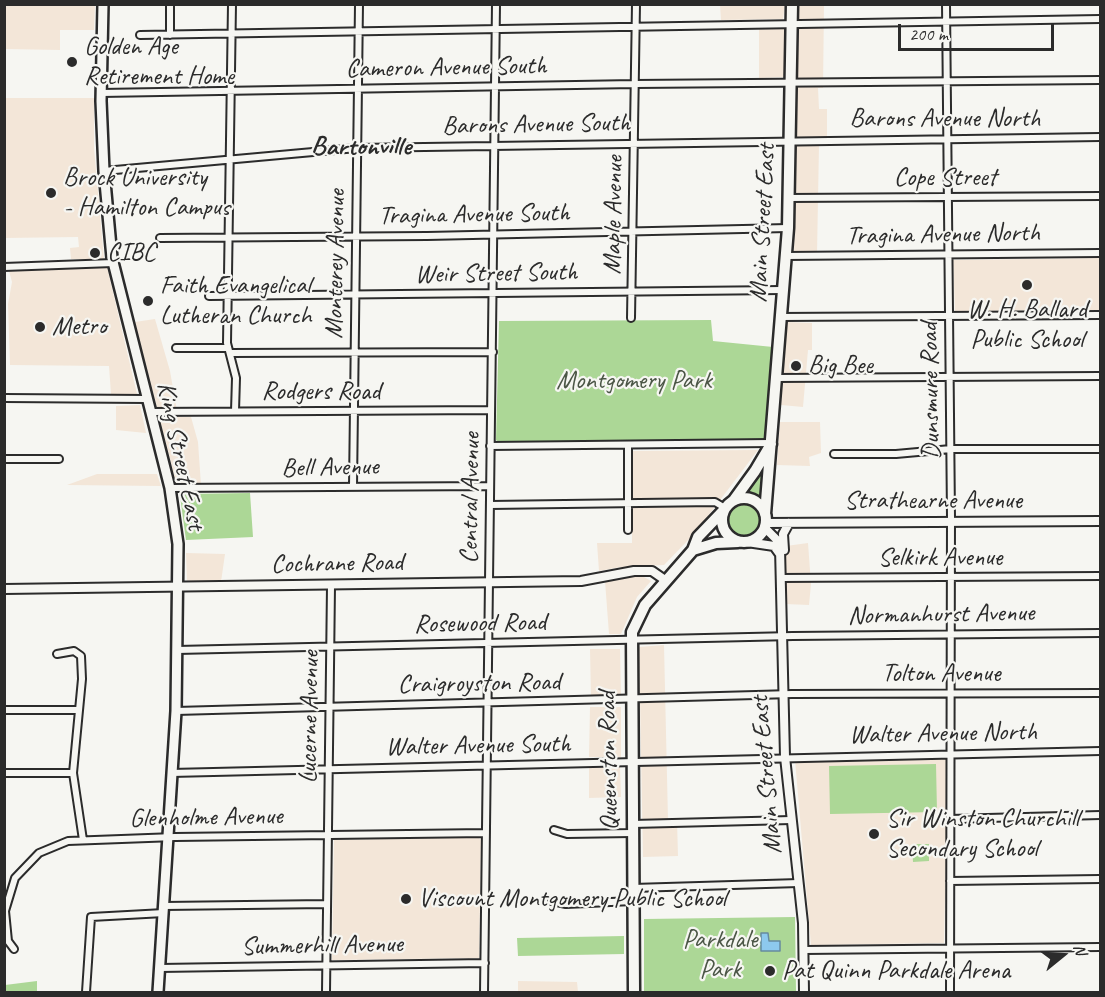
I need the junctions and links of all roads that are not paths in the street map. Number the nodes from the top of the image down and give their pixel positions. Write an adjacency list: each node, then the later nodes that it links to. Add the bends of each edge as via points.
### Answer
1 (103, 4): 25 (main road, King Street East)
2 (170, 4): 17 (street)
3 (232, 4): 15 (street)
4 (359, 4): 14 (street, Monterey Avenue)
5 (496, 4): 13 (street, Central Avenue)
6 (636, 4): 12 (street, Maple Avenue)
7 (792, 4): 11 (main road, Main Street East)
8 (945, 4): 10 (street, Dunsmure Road)
9 (1101, 19): 10 (street)
10 (946, 20): 11 (street); 19 (street, Dunsmure Road)
11 (792, 23): 12 (street); 20 (main road, Main Street East)
12 (635, 26): 13 (street); 21 (street, Maple Avenue)
13 (496, 29): 14 (street); 22 (street, Central Avenue)
14 (358, 31): 15 (street); 23 (street, Monterey Avenue)
15 (232, 34): 17 (street); 24 (street)
16 (140, 35): 17 (street)
17 (170, 35)
18 (1101, 80): 19 (street, Cameron Avenue South)
19 (946, 81): 20 (street, Cameron Avenue South); 27 (street, Dunsmure Road)
20 (791, 82): 21 (street, Cameron Avenue South); 28 (main road, Main Street East)
21 (635, 84): 22 (street, Cameron Avenue South); 29 (street, Maple Avenue)
22 (496, 86): 23 (street, Cameron Avenue South); 30 (street, Central Avenue)
23 (357, 89): 24 (street, Cameron Avenue South); 31 (street, Monterey Avenue)
24 (231, 90): 25 (street, Cameron Avenue South); 32 (street)
25 (101, 93): 33 (main road, King Street East)
26 (1101, 138): 27 (street, Barons Avenue North)
27 (947, 139): 28 (street, Barons Avenue North); 35 (street, Dunsmure Road)
28 (790, 140): 29 (street, Barons Avenue South); 36 (main road, Main Street East)
29 (634, 142): 30 (street, Barons Avenue South); 38 (street, Maple Avenue)
30 (494, 145): 31 (street, Barons Avenue South); 39 (street, Central Avenue)
31 (357, 148): 32 (street, Barons Avenue South); 41 (street, Monterey Avenue)
32 (230, 159): 33 (street, Barons Avenue South); 40 (street)
33 (104, 171): 46 (main road, King Street East)
34 (1101, 196): 35 (street, Cope Street)
35 (947, 197): 36 (street, Cope Street); 44 (street, Dunsmure Road)
36 (789, 198): 37 (main road, Main Street East)
37 (788, 228): 38 (street, Tragina Avenue South); 45 (main road, Main Street East)
38 (633, 231): 39 (street, Tragina Avenue South); 49 (street, Maple Avenue)
39 (494, 234): 41 (street, Tragina Avenue South); 50 (street, Central Avenue)
40 (229, 237): 41 (street, Tragina Avenue South); 42 (street, Tragina Avenue South); 53 (street)
41 (356, 237): 51 (street, Monterey Avenue)
42 (160, 238)
43 (1101, 253): 44 (street, Tragina Avenue North)
44 (948, 255): 45 (street, Tragina Avenue North); 55 (street, Dunsmure Road)
45 (786, 256): 48 (main road, Main Street East)
46 (113, 263): 47 (street); 66 (main road, King Street East)
47 (4, 267)
48 (782, 290): 49 (street, Weir Street South); 56 (main road, Main Street East)
49 (632, 291): 50 (street, Weir Street South); 57 (street, Maple Avenue)
50 (495, 294): 51 (street, Weir Street South); 61 (street, Central Avenue)
51 (354, 295): 53 (street, Weir Street South); 60 (street, Monterey Avenue)
52 (209, 296): 53 (street, Weir Street South)
53 (228, 296): 59 (street)
54 (1101, 315): 55 (street)
55 (949, 316): 56 (street); 63 (street, Dunsmure Road)
56 (780, 317): 64 (main road, Main Street East)
57 (631, 318)
58 (176, 348): 59 (street)
59 (229, 351): 60 (street); 68 (street, via 236,378)
60 (354, 352): 61 (street); 70 (street, Monterey Avenue)
61 (493, 352): 67 (street, Central Avenue)
62 (1101, 376): 63 (street)
63 (950, 377): 64 (street); 74 (street, Dunsmure Road)
64 (776, 378): 71 (main road, Main Street East)
65 (4, 398): 66 (street)
66 (147, 399): 69 (main road, King Street East)
67 (491, 410): 70 (street, Rodgers Road); 73 (street, Central Avenue)
68 (235, 411): 69 (street, Rodgers Road); 70 (street, Rodgers Road)
69 (151, 412): 81 (main road, King Street East)
70 (353, 412): 80 (street, Monterey Avenue)
71 (771, 443): 72 (street); 82 (main road, Main Street East); 87 (main road, Main Street East)
72 (628, 445): 73 (street); 83 (street)
73 (490, 446): 79 (street, Central Avenue)
74 (951, 449): 75 (street); 76 (street); 88 (street, Dunsmure Road)
75 (1101, 449)
76 (834, 454)
77 (4, 459): 78 (street)
78 (59, 459)
79 (490, 486): 80 (street, Bell Avenue); 84 (street, Central Avenue)
80 (352, 487): 81 (street, Bell Avenue)
81 (170, 488): 99 (main road, King Street East, via 178,544)
82 (734, 500): 85 (main road); 87 (main road, via 754,500)
83 (628, 504): 84 (street); 85 (street, via 715,502); 90 (street)
84 (490, 505): 98 (street, Central Avenue)
85 (724, 510): 91 (main road, via 722,527 728,537); 92 (main road, Queenston Road, via 698,537)
86 (1101, 521): 88 (street, Strathearne Avenue)
87 (765, 522): 89 (street, Strathearne Avenue); 91 (main road, via 758,538); 93 (street, Main Street East, via 778,543)
88 (951, 522): 89 (street, Strathearne Avenue); 96 (street, Dunsmure Road)
89 (789, 523): 93 (street)
90 (628, 530)
91 (743, 542): 92 (main road, via 716,543); 93 (street, via 774,546)
92 (693, 550): 97 (main road, Queenston Road)
93 (779, 558): 95 (street, Main Street East)
94 (1101, 576): 96 (street, Selkirk Avenue)
95 (781, 578): 96 (street, Selkirk Avenue); 104 (street, Main Street East)
96 (951, 578): 103 (street, Dunsmure Road)
97 (665, 580): 98 (street, Cochrane Road, via 652,571 634,571 580,581); 105 (main road, Queenston Road, via 638,614)
98 (489, 583): 100 (street, Cochrane Road); 106 (street, Central Avenue)
99 (178, 586): 100 (street, Cochrane Road); 101 (street, Cochrane Road); 108 (main road, King Street East)
100 (331, 586): 107 (street, Lucerne Avenue)
101 (4, 589)
102 (1101, 633): 103 (street, Normanhurst Avenue)
103 (951, 635): 104 (street, Normanhurst Avenue); 110 (street, Dunsmure Road)
104 (783, 638): 105 (street, Rosewood Road); 112 (street, Main Street East)
105 (631, 641): 106 (street, Rosewood Road); 113 (main road, Queenston Road)
106 (489, 643): 107 (street, Rosewood Road); 114 (street, Central Avenue)
107 (330, 645): 108 (street, Rosewood Road); 115 (street, Lucerne Avenue)
108 (177, 650): 118 (main road, King Street East)
109 (57, 654): 117 (street, via 74,651 81,656)
110 (951, 693): 111 (street, Tolton Avenue); 112 (street, Tolton Avenue); 120 (street, Dunsmure Road)
111 (1101, 693)
112 (783, 696): 113 (street, Craigroyston Road); 121 (street, Main Street East)
113 (631, 700): 114 (street, Craigroyston Road); 122 (main road, Queenston Road)
114 (489, 703): 115 (street, Craigroyston Road); 123 (street, Central Avenue)
115 (329, 708): 118 (street, Craigroyston Road); 124 (street, Lucerne Avenue)
116 (4, 710): 117 (street)
117 (77, 710): 126 (street)
118 (176, 711): 127 (main road, King Street East)
119 (1101, 751): 120 (street, Walter Avenue North)
120 (951, 753): 121 (street, Walter Avenue North); 129 (street, Dunsmure Road)
121 (785, 757): 122 (street, Walter Avenue South); 130 (street, Main Street East)
122 (631, 761): 123 (street, Walter Avenue South); 131 (main road, Queenston Road)
123 (487, 765): 124 (street, Walter Avenue South); 133 (street, Central Avenue)
124 (329, 769): 127 (street, Walter Avenue South); 134 (street, Lucerne Avenue)
125 (4, 773): 126 (street)
126 (73, 773): 136 (street)
127 (171, 773): 135 (main road, King Street East)
128 (1101, 814): 129 (street)
129 (950, 819): 138 (street, Dunsmure Road)
130 (791, 820): 131 (street); 139 (street, Main Street East)
131 (632, 828): 132 (street, via 567,834); 140 (main road, Queenston Road)
132 (554, 830)
133 (486, 833): 134 (street, Glenholme Avenue); 149 (street, Central Avenue)
134 (328, 836): 135 (street, Glenholme Avenue); 143 (street, Lucerne Avenue)
135 (168, 838): 136 (street, Glenholme Avenue); 144 (main road, King Street East)
136 (83, 840): 147 (street, Glenholme Avenue, via 48,847 15,878 5,910 8,941)
137 (1101, 879): 138 (street)
138 (950, 881): 146 (street, Dunsmure Road)
139 (799, 883): 140 (street); 148 (street, Main Street East)
140 (633, 888): 142 (main road, Queenston Road)
141 (552, 901): 142 (street)
142 (633, 901): 156 (main road, Queenston Road)
143 (327, 904): 144 (street); 150 (street, Lucerne Avenue)
144 (164, 910): 151 (main road, King Street East); 152 (street, via 91,917)
145 (1101, 947): 146 (street)
146 (951, 948): 148 (street); 158 (street, Dunsmure Road)
147 (14, 949)
148 (804, 950): 157 (street, Main Street East)
149 (485, 963): 150 (street, Summerhill Avenue); 155 (street, Central Avenue)
150 (327, 966): 151 (street, Summerhill Avenue); 154 (street, Lucerne Avenue)
151 (160, 968): 153 (main road, King Street East)
152 (86, 993)
153 (158, 993)
154 (326, 993)
155 (484, 993)
156 (634, 993)
157 (804, 993)
158 (950, 993)

